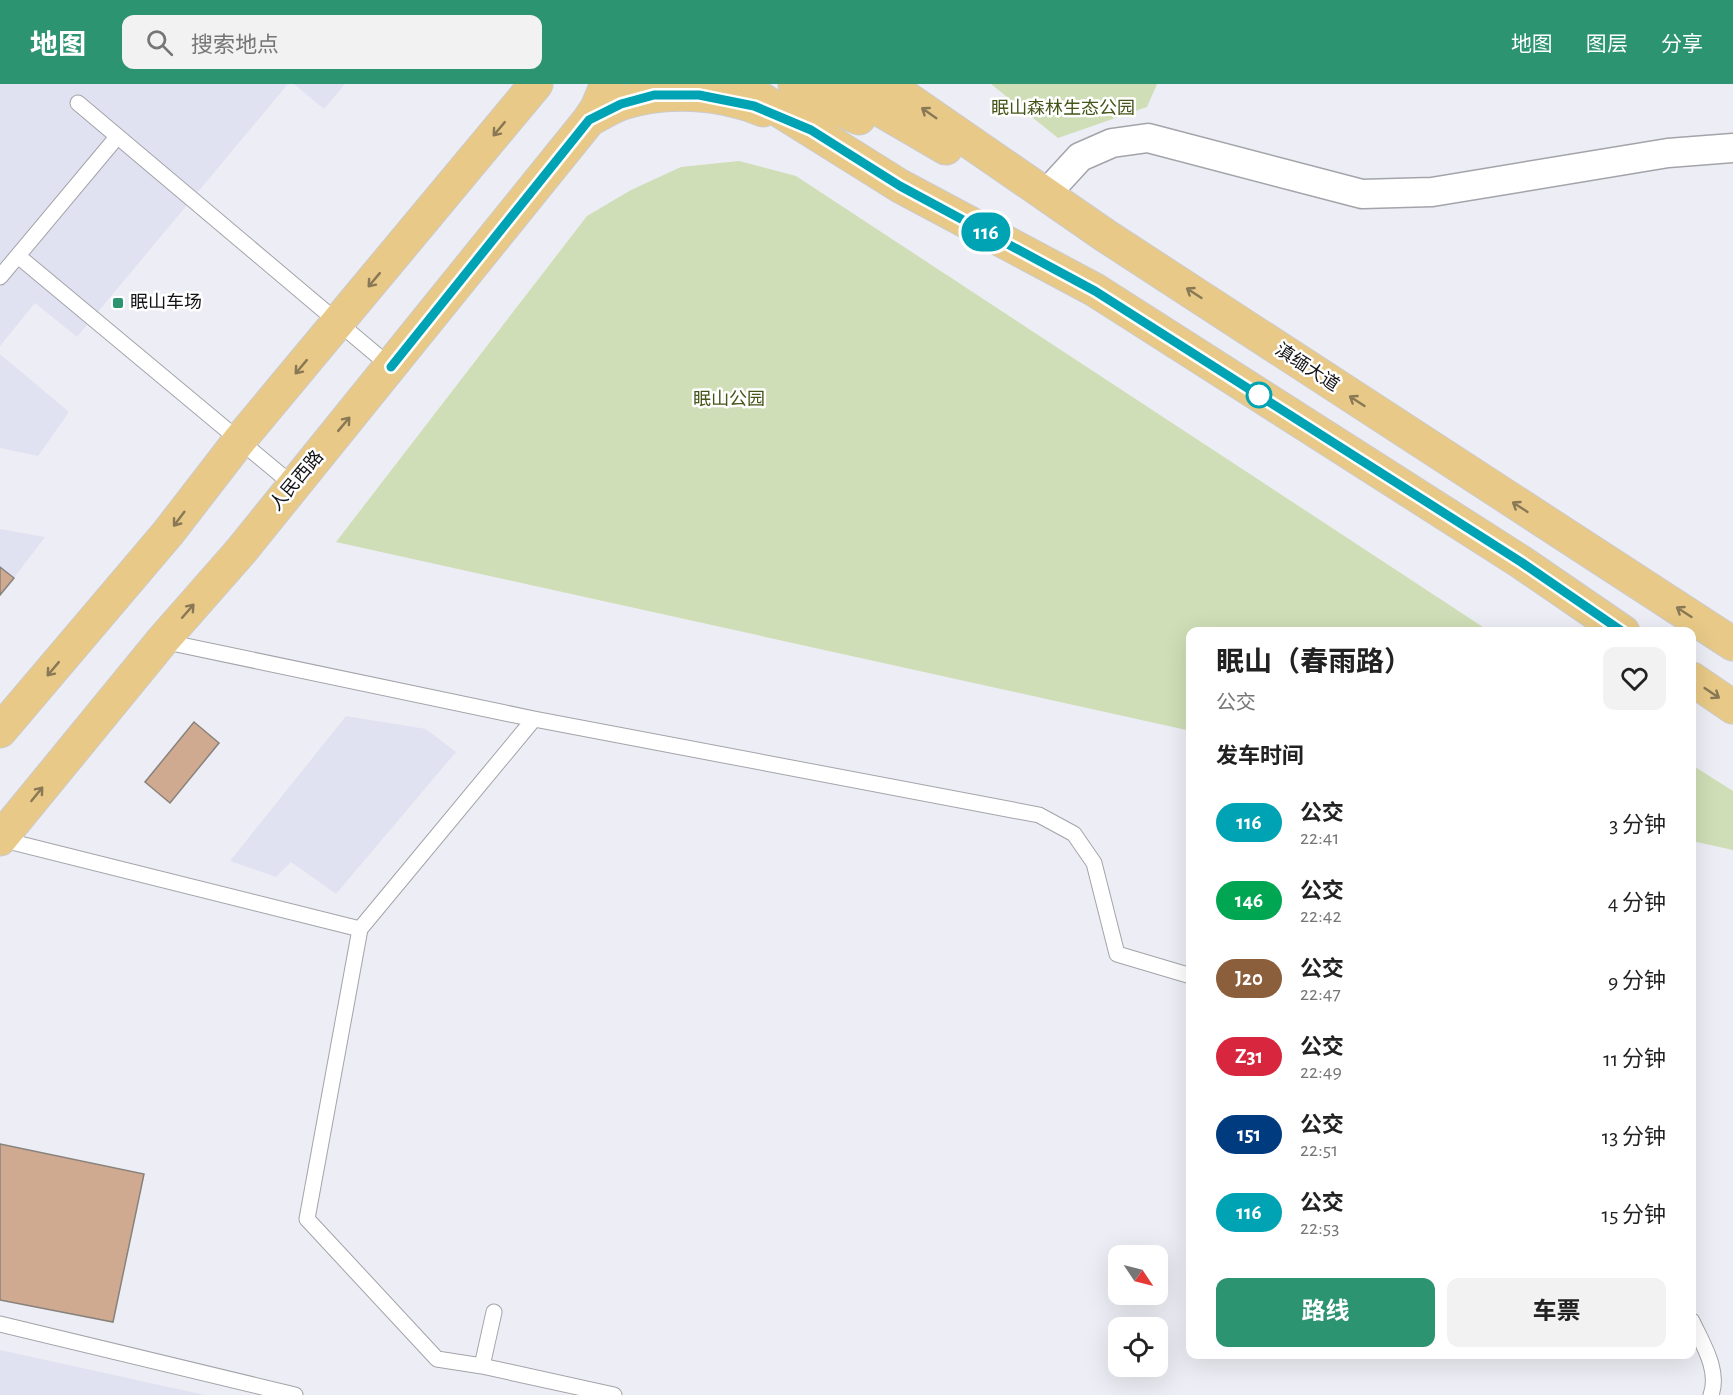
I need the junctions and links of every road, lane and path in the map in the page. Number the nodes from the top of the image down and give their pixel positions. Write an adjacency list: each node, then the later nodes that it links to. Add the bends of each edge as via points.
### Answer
1 (536, 84): 16 (main road, one-way to 16)
2 (607, 84): 8 (main road)
3 (737, 84): 6 (main road)
4 (836, 84): 11 (main road)
5 (886, 84): 13 (main road, 滇缅大道, one-way to 5)
6 (775, 90): 9 (main road); 11 (main road)
7 (78, 103): 10 (lane)
8 (589, 120): 9 (main road, via 621,104 654,95 699,95 754,106); 17 (main road, 人民西路)
9 (811, 130): 20 (main road, via 900,186 1095,291 1521,562)
10 (117, 137): 14 (lane); 16 (lane)
11 (940, 146): 13 (main road)
12 (1733, 148): 13 (street, via 1668,153 1432,192 1362,194 1148,138 1112,143 1080,157)
13 (1046, 194): 22 (main road, 滇缅大道, one-way to 13)
14 (18, 256): 15 (lane); 18 (lane)
15 (0, 277)
16 (339, 323): 17 (lane); 18 (main road, one-way to 18)
17 (391, 367): 19 (main road, 人民西路, one-way to 17)
18 (239, 441): 19 (lane); 26 (main road, one-way to 26, via 168,533)
19 (293, 485): 21 (main road, 人民西路, one-way to 19)
20 (1616, 627)
21 (162, 640): 25 (lane); 27 (main road, 人民西路, one-way to 21)
22 (1733, 644)
23 (1696, 682): 24 (main road, one-way to 24)
24 (1733, 707)
25 (534, 719): 28 (lane); 29 (lane, via 1040,815 1074,834 1094,863 1117,954)
26 (0, 731)
27 (0, 839): 28 (lane)
28 (360, 929): 33 (lane, via 307,1219 437,1359)
29 (1186, 975)
30 (494, 1312): 33 (lane)
31 (0, 1324): 34 (lane)
32 (1696, 1330): 36 (lane, via 1711,1365 1715,1385)
33 (482, 1366): 35 (lane)
34 (295, 1395)
35 (614, 1395)
36 (1711, 1395)

